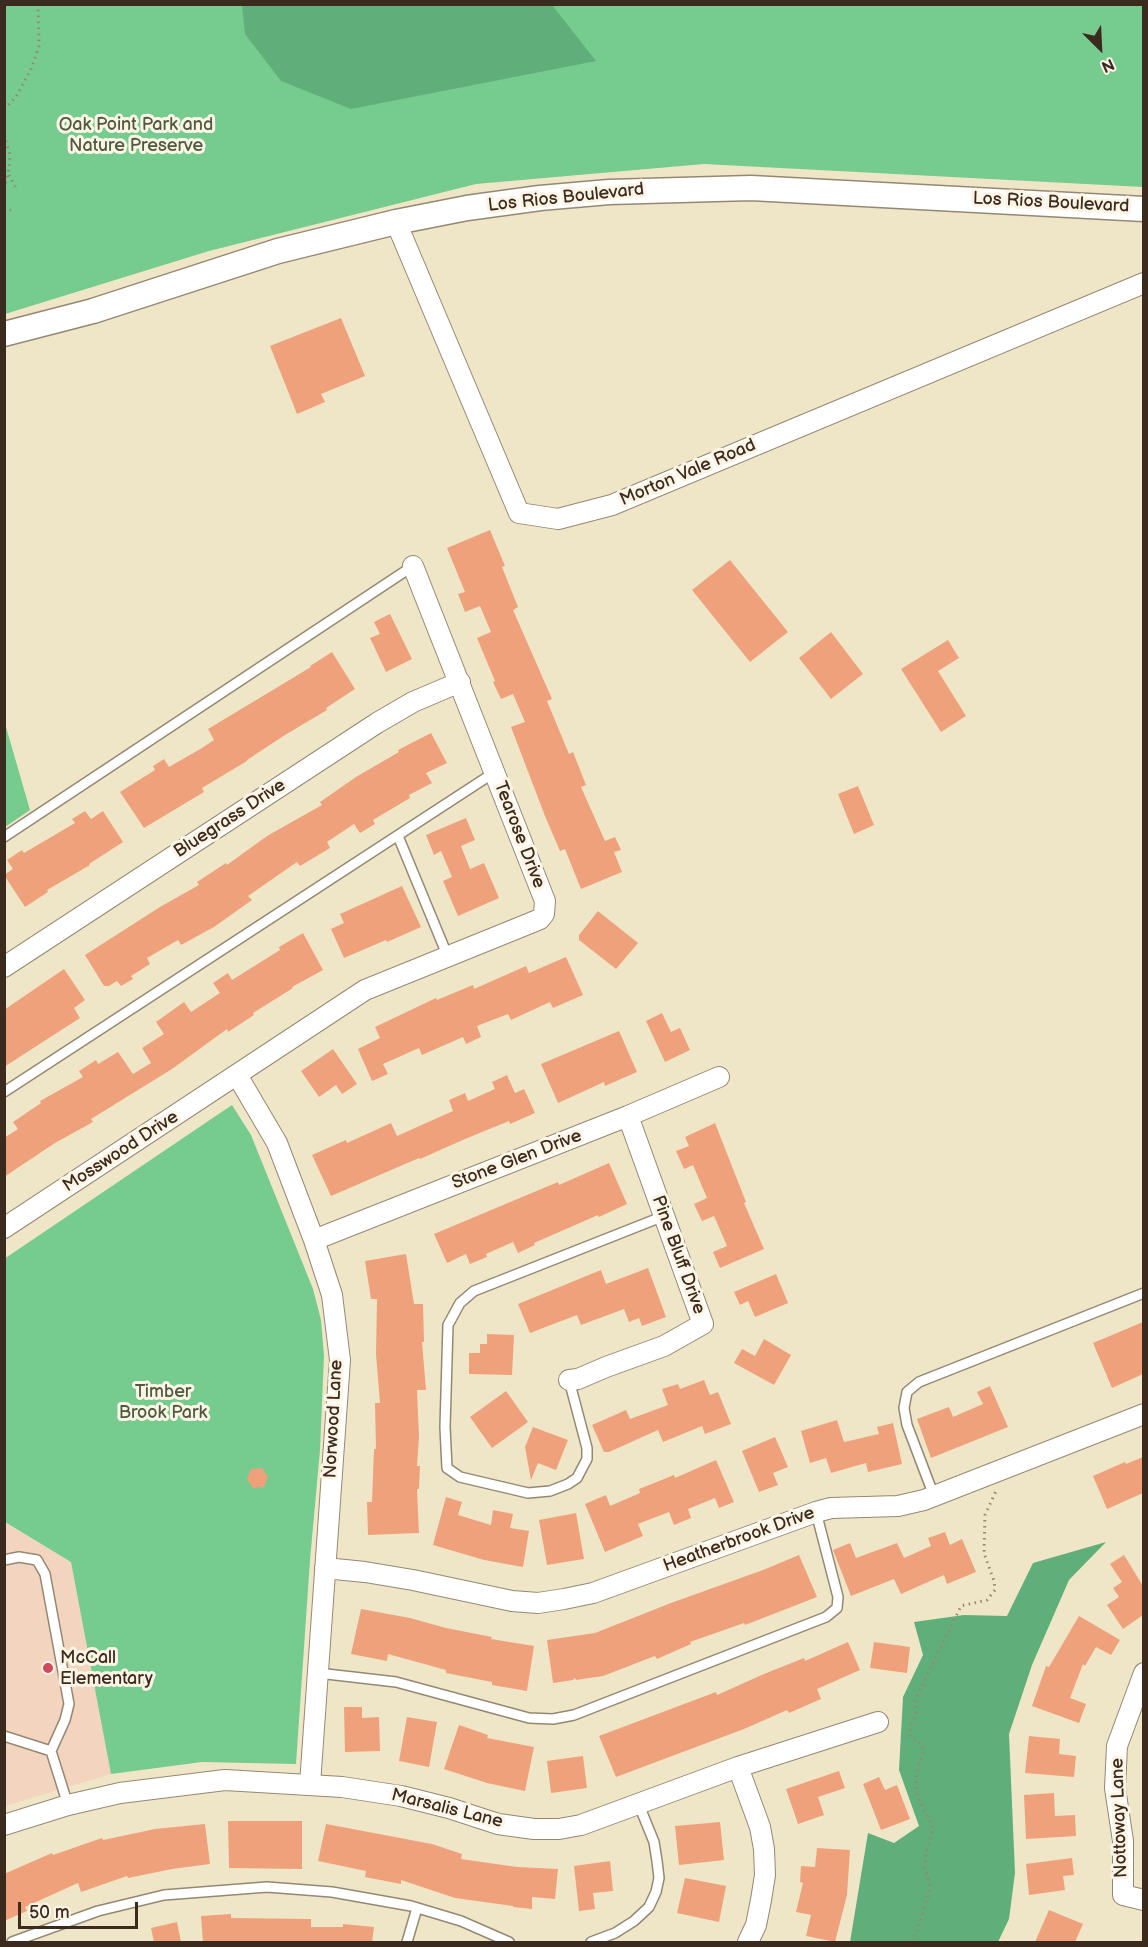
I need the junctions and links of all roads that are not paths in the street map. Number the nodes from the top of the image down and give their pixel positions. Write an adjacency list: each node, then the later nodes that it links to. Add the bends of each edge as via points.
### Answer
1 (1143, 209): 2 (street, Los Rios Boulevard, via 751,188 680,189 540,198)
2 (396, 222): 3 (street, Morton Vale Road, via 519,513 558,519 612,505); 4 (street, Los Rios Boulevard, via 278,251 93,311)
3 (1143, 283)
4 (4, 334)
5 (413, 566): 6 (street, Tearose Drive); 9 (lane)
6 (460, 682): 7 (street, Tearose Drive); 11 (street, Bluegrass Drive, via 377,723)
7 (495, 772): 8 (lane); 10 (street, Tearose Drive, via 546,908 540,919)
8 (398, 836): 10 (lane); 14 (lane)
9 (4, 837)
10 (448, 957): 12 (street, Tearose Drive, via 365,990)
11 (4, 967)
12 (237, 1075): 17 (street, Mosswood Drive); 18 (street, Norwood Lane, via 277,1143)
13 (719, 1077): 15 (street, Stone Glen Drive)
14 (4, 1092)
15 (628, 1116): 16 (street, Pine Bluff Drive); 18 (street, Stone Glen Drive)
16 (664, 1216): 20 (street, Pine Bluff Drive, via 703,1324 664,1346); 20 (lane, via 474,1291 460,1303 448,1325 447,1468 460,1477 528,1492 550,1491 577,1478 587,1459)
17 (4, 1228)
18 (314, 1240): 25 (street, Norwood Lane, via 332,1295 340,1360)
19 (1143, 1293): 22 (lane, via 919,1382 907,1392 907,1425)
20 (569, 1380)
21 (1143, 1414): 22 (street, Heatherbrook Drive)
22 (934, 1496): 23 (street, Heatherbrook Drive, via 898,1506)
23 (816, 1512): 25 (street, Heatherbrook Drive, via 593,1593 538,1603); 26 (lane, via 838,1597 837,1608 826,1617 574,1715 529,1718 396,1683)
24 (4, 1560): 30 (lane, via 37,1560 45,1574 69,1704)
25 (325, 1568): 26 (street, Norwood Lane)
26 (317, 1673): 32 (street, Norwood Lane)
27 (1143, 1673): 36 (street, Nottoway Lane, via 1117,1746 1115,1788 1123,1842 1123,1895)
28 (878, 1722): 31 (street, Marsalis Lane)
29 (4, 1736): 30 (lane)
30 (51, 1751): 33 (lane)
31 (738, 1767): 34 (street, Marsalis Lane); 42 (street, via 764,1849 761,1900)
32 (310, 1784): 33 (street, Marsalis Lane, via 225,1780); 34 (street, Marsalis Lane, via 401,1796 498,1824 534,1829 580,1825)
33 (68, 1804): 35 (street, Marsalis Lane)
34 (639, 1805): 41 (lane, via 654,1842 659,1878 656,1892 649,1907 634,1921)
35 (4, 1825)
36 (1143, 1900)
37 (417, 1908): 38 (lane, via 332,1892 267,1887 218,1889 164,1895 98,1911); 39 (lane); 40 (lane, via 461,1921)
38 (12, 1942)
39 (406, 1942)
40 (509, 1942)
41 (591, 1942)
42 (748, 1942)

